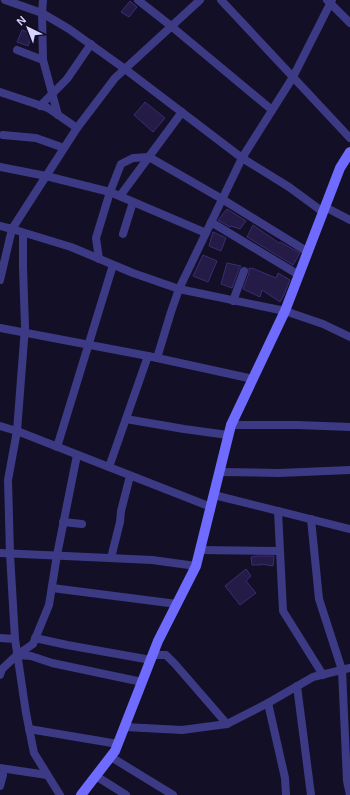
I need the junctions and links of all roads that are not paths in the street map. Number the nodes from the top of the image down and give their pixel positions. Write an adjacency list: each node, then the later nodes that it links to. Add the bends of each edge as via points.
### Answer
1 (5, 0): 7 (street)
2 (43, 0): 7 (street)
3 (138, 0): 9 (street)
4 (200, 0): 9 (street)
5 (221, 0): 14 (street)
6 (330, 1): 8 (street); 14 (street)
7 (42, 13): 10 (street); 12 (street)
8 (350, 23)
9 (171, 26): 13 (street); 18 (street)
10 (91, 44): 13 (street); 16 (street, via 67,79)
11 (17, 50): 12 (street)
12 (43, 60): 16 (street)
13 (125, 69): 19 (street); 21 (street, via 115,78)
14 (293, 77): 18 (street); 23 (street)
15 (0, 92): 17 (street)
16 (52, 93): 17 (street); 20 (street)
17 (40, 106): 20 (street)
18 (272, 110): 27 (street)
19 (182, 112): 26 (street); 27 (street)
20 (58, 115): 21 (street)
21 (77, 128): 24 (street)
22 (3, 135): 24 (street, via 36,138)
23 (350, 138)
24 (64, 148): 29 (street)
25 (350, 152): 34 (street, via 340,168)
26 (149, 157): 30 (street, via 133,158 121,164); 31 (street); 32 (street)
27 (242, 158): 32 (street); 34 (street)
28 (0, 167): 29 (street)
29 (46, 176): 30 (street); 38 (street)
30 (110, 192): 31 (street); 43 (street, via 96,238)
31 (120, 196): 33 (street)
32 (222, 199): 36 (street); 42 (street)
33 (133, 202): 40 (street); 41 (street)
34 (324, 210): 35 (street); 42 (street)
35 (350, 220)
36 (211, 222): 40 (street); 47 (street)
37 (0, 226): 38 (street)
38 (12, 229): 39 (street); 44 (street)
39 (23, 233): 43 (street, via 72,247); 53 (street)
40 (206, 233): 49 (street)
41 (123, 234)
42 (308, 252): 47 (street)
43 (99, 259): 45 (street)
44 (2, 262): 48 (street)
45 (113, 265): 49 (street); 55 (street)
46 (244, 271): 50 (street)
47 (299, 275): 51 (street)
48 (0, 280)
49 (179, 289): 50 (street); 57 (street)
50 (233, 301): 51 (street)
51 (285, 311): 54 (street); 58 (street)
52 (0, 328): 53 (street)
53 (24, 333): 55 (street); 63 (street)
54 (350, 336)
55 (88, 345): 56 (street); 64 (street)
56 (148, 356): 57 (street); 59 (street)
57 (157, 358): 58 (street)
58 (253, 379): 62 (street)
59 (126, 419): 62 (street, via 184,429); 66 (street)
60 (0, 426): 63 (street)
61 (350, 427): 62 (street, via 298,424)
62 (230, 430): 68 (street)
63 (17, 432): 64 (street); 80 (street, via 8,480)
64 (57, 447): 65 (street)
65 (76, 455): 66 (street); 74 (street)
66 (109, 467): 69 (street)
67 (350, 470): 68 (street)
68 (219, 472): 70 (street)
69 (130, 476): 71 (street); 82 (street)
70 (214, 495): 71 (street); 72 (street)
71 (211, 507): 77 (street)
72 (278, 511): 73 (street); 78 (street)
73 (311, 519): 76 (street); 91 (street, via 319,599)
74 (63, 522): 75 (street); 81 (street)
75 (82, 524)
76 (350, 529)
77 (200, 550): 78 (street); 83 (street)
78 (280, 551): 93 (street, via 282,611)
79 (0, 553): 80 (street)
80 (10, 554): 81 (street); 88 (street)
81 (57, 555): 82 (street); 84 (street)
82 (111, 558): 83 (street)
83 (196, 566): 85 (street)
84 (52, 588): 85 (street); 87 (street, via 49,605)
85 (177, 604): 90 (street)
86 (0, 638): 88 (street)
87 (35, 638): 89 (street, via 33,644); 90 (street)
88 (15, 639): 89 (street)
89 (17, 655): 92 (street, via 2,669); 94 (street, via 32,656 52,663); 99 (street)
90 (152, 658): 94 (street); 97 (street, via 166,655)
91 (346, 669): 93 (street); 112 (street, via 347,781)
92 (0, 675)
93 (323, 675): 95 (street, via 313,677)
94 (142, 682): 98 (street)
95 (297, 686): 96 (street); 111 (street)
96 (268, 703): 97 (street); 110 (street, via 285,778)
97 (227, 724): 98 (street, via 182,730)
98 (125, 727): 100 (street)
99 (29, 729): 100 (street); 103 (street, via 34,753)
100 (118, 744): 101 (street)
101 (111, 757): 104 (street); 109 (street)
102 (1, 771): 103 (street); 105 (street)
103 (47, 774): 106 (street)
104 (96, 776): 107 (street); 108 (street)
105 (0, 786)
106 (60, 795)
107 (82, 795)
108 (126, 795)
109 (173, 795)
110 (286, 795)
111 (311, 795)
112 (350, 795)

